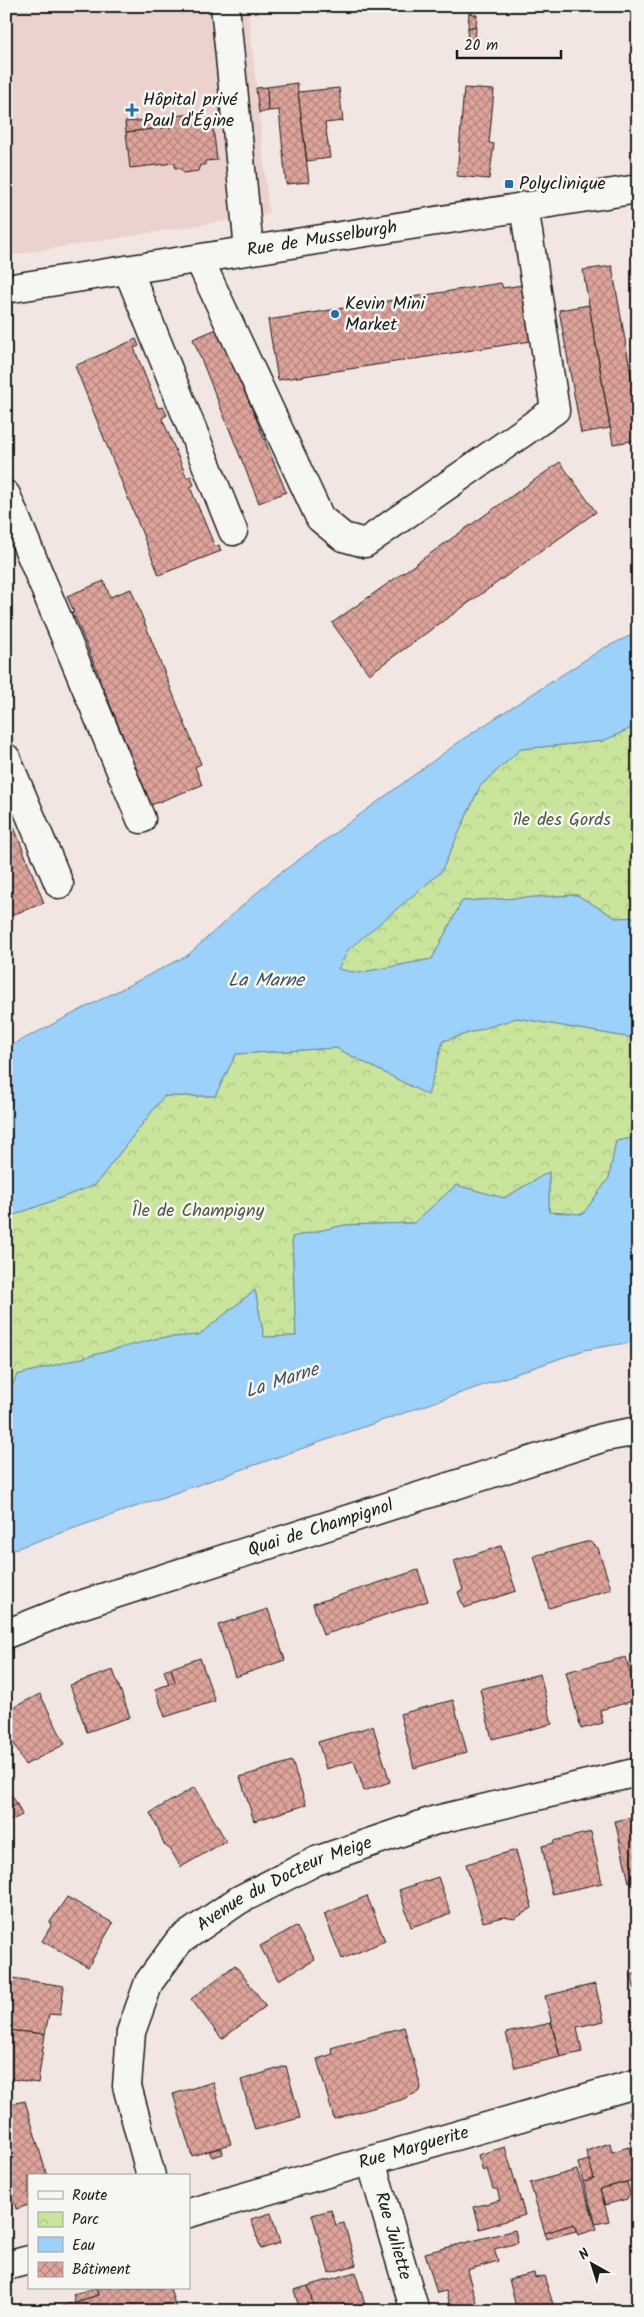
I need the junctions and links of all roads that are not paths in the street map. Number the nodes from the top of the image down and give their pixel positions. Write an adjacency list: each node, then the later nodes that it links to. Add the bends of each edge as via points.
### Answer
1 (225, 6): 4 (street)
2 (638, 189): 3 (street, Rue de Musselburgh)
3 (524, 206): 4 (street, Rue de Musselburgh); 5 (street, via 555,410 365,543 343,537 320,518)
4 (249, 250): 5 (street, Rue de Musselburgh)
5 (199, 258): 6 (street, Rue de Musselburgh)
6 (128, 270): 7 (street, Rue de Musselburgh); 9 (street)
7 (6, 289)
8 (6, 495): 11 (street)
9 (233, 531)
10 (6, 758): 12 (street)
11 (141, 819)
12 (59, 884)
13 (638, 1431): 14 (street, Quai de Champignol, via 605,1436 74,1607)
14 (6, 1634)
15 (638, 1772): 18 (street, Avenue du Docteur Meige, via 436,1820 316,1861 239,1900 179,1941 149,1982 131,2032 126,2086)
16 (638, 2083): 17 (street, Rue Marguerite)
17 (371, 2161): 19 (street, Rue Marguerite); 22 (street, Rue Juliette)
18 (150, 2174)
19 (190, 2213)
20 (28, 2260): 21 (street)
21 (6, 2266)
22 (415, 2311)

